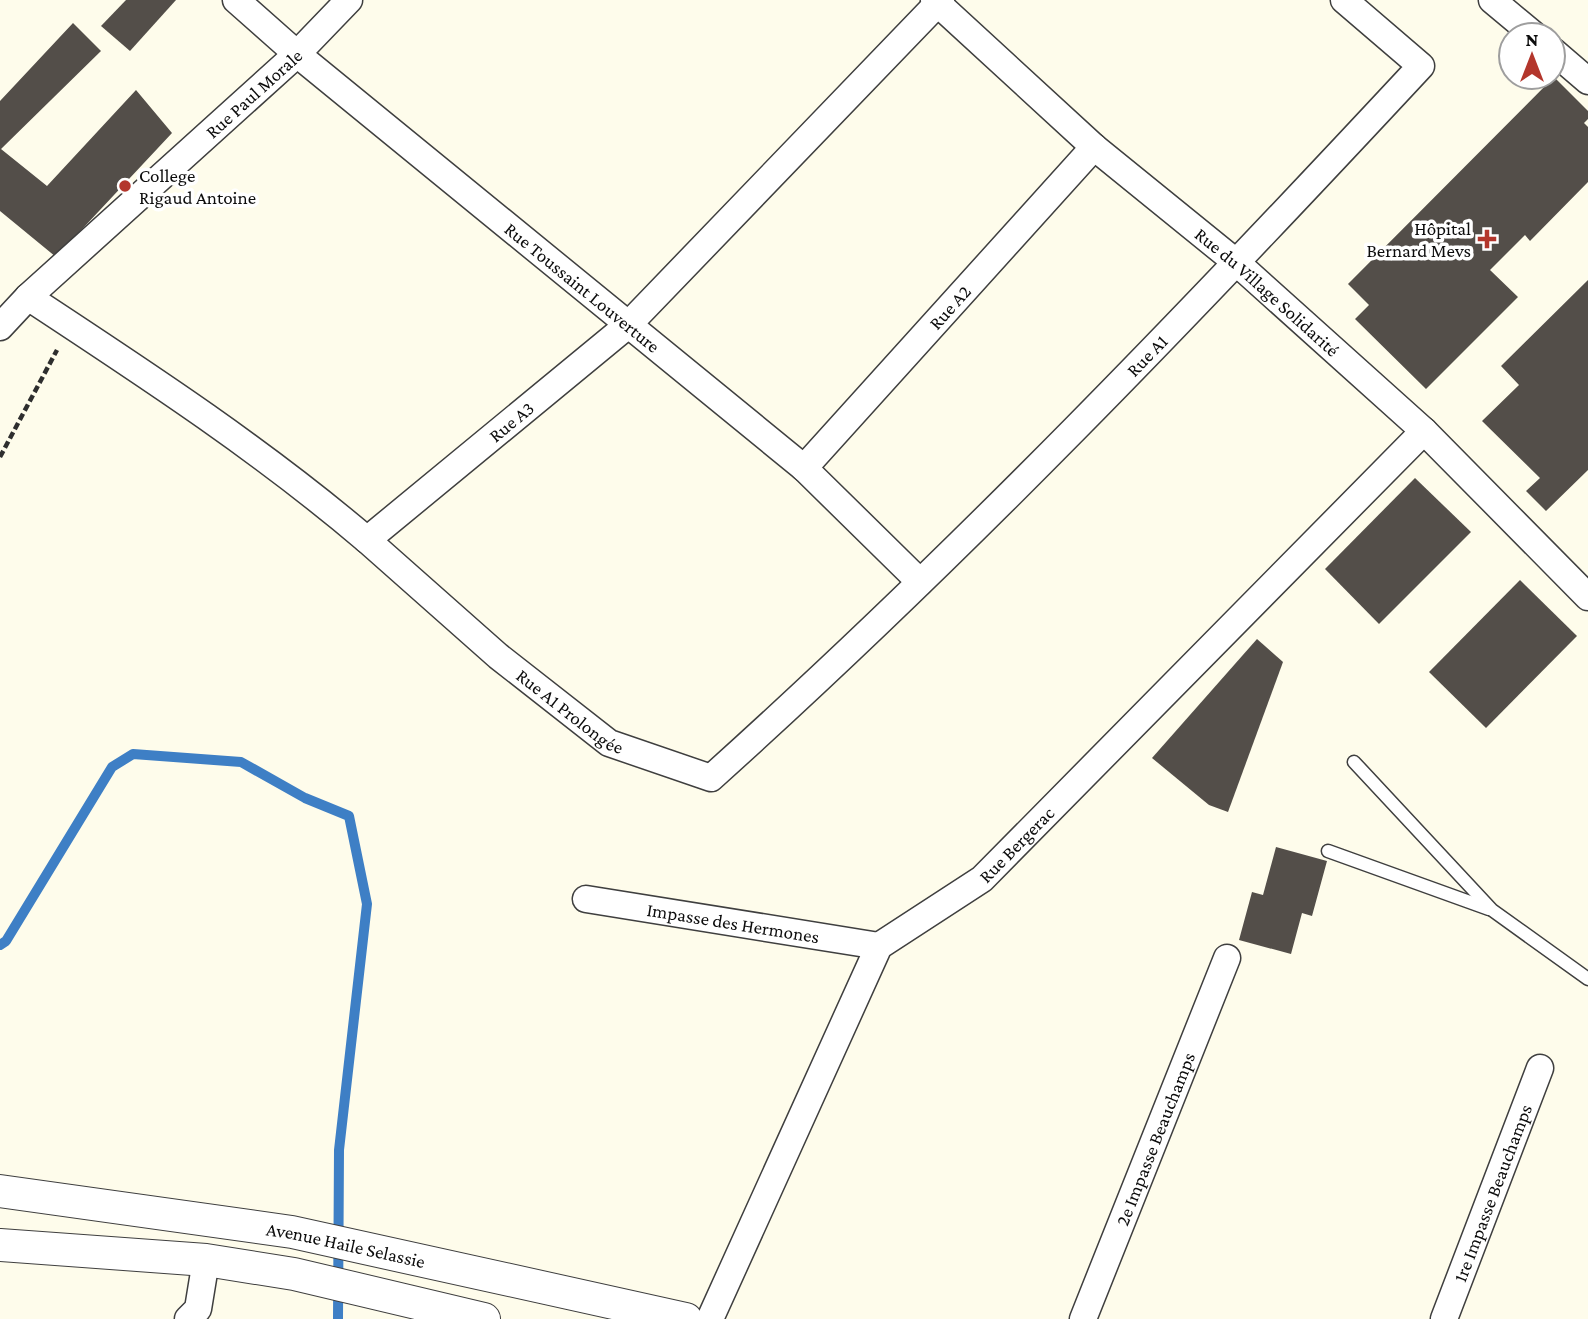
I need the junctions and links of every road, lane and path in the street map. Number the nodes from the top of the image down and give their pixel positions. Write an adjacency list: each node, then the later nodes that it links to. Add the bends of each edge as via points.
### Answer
1 (236, 0): 7 (street, Rue Toussaint Louverture)
2 (349, 0): 7 (street, Rue Paul Morale)
3 (1344, 0): 11 (street, Rue A1, via 1420,66)
4 (1492, 0): 6 (street)
5 (938, 1): 10 (street, Rue du Village Solidarité); 14 (street, Rue A3)
6 (1517, 21)
7 (297, 54): 12 (street, Rue Paul Morale); 14 (street, Rue Toussaint Louverture)
8 (1567, 63): 9 (street)
9 (1588, 80)
10 (1094, 147): 11 (street, Rue du Village Solidarité); 18 (street, Rue A2)
11 (1237, 263): 16 (street, Rue du Village Solidarité); 20 (street, Rue A1)
12 (28, 297): 13 (street); 15 (street, Rue Paul Morale)
13 (70, 325): 17 (path); 19 (street, via 206,414)
14 (628, 325): 18 (street, Rue Toussaint Louverture); 19 (street, Rue A3)
15 (0, 327)
16 (1424, 431): 21 (street, Rue du Village Solidarité); 27 (street, Rue Bergerac, via 982,879)
17 (0, 457)
18 (804, 467): 20 (street, Rue Toussaint Louverture)
19 (367, 540): 22 (street, Rue A1 Prolongée, via 498,656 609,743 711,778)
20 (920, 582): 22 (street, Rue A1)
21 (1588, 597)
22 (791, 706)
23 (1354, 762): 26 (lane)
24 (1328, 852): 26 (lane)
25 (586, 900): 27 (street, Impasse des Hermones)
26 (1492, 910): 29 (lane)
27 (879, 946): 37 (street)
28 (1227, 958): 38 (street, 2e Impasse Beauchamps)
29 (1588, 979)
30 (1540, 1068): 39 (street, 1re Impasse Beauchamps)
31 (0, 1191): 36 (street, Avenue Haile Selassie, via 292,1232)
32 (0, 1245): 33 (street, Avenue Haile Selassie)
33 (206, 1260): 34 (street, via 198,1309); 35 (street, Avenue Haile Selassie, via 294,1274)
34 (188, 1319)
35 (484, 1319)
36 (686, 1319)
37 (710, 1319)
38 (1083, 1319)
39 (1444, 1319)

